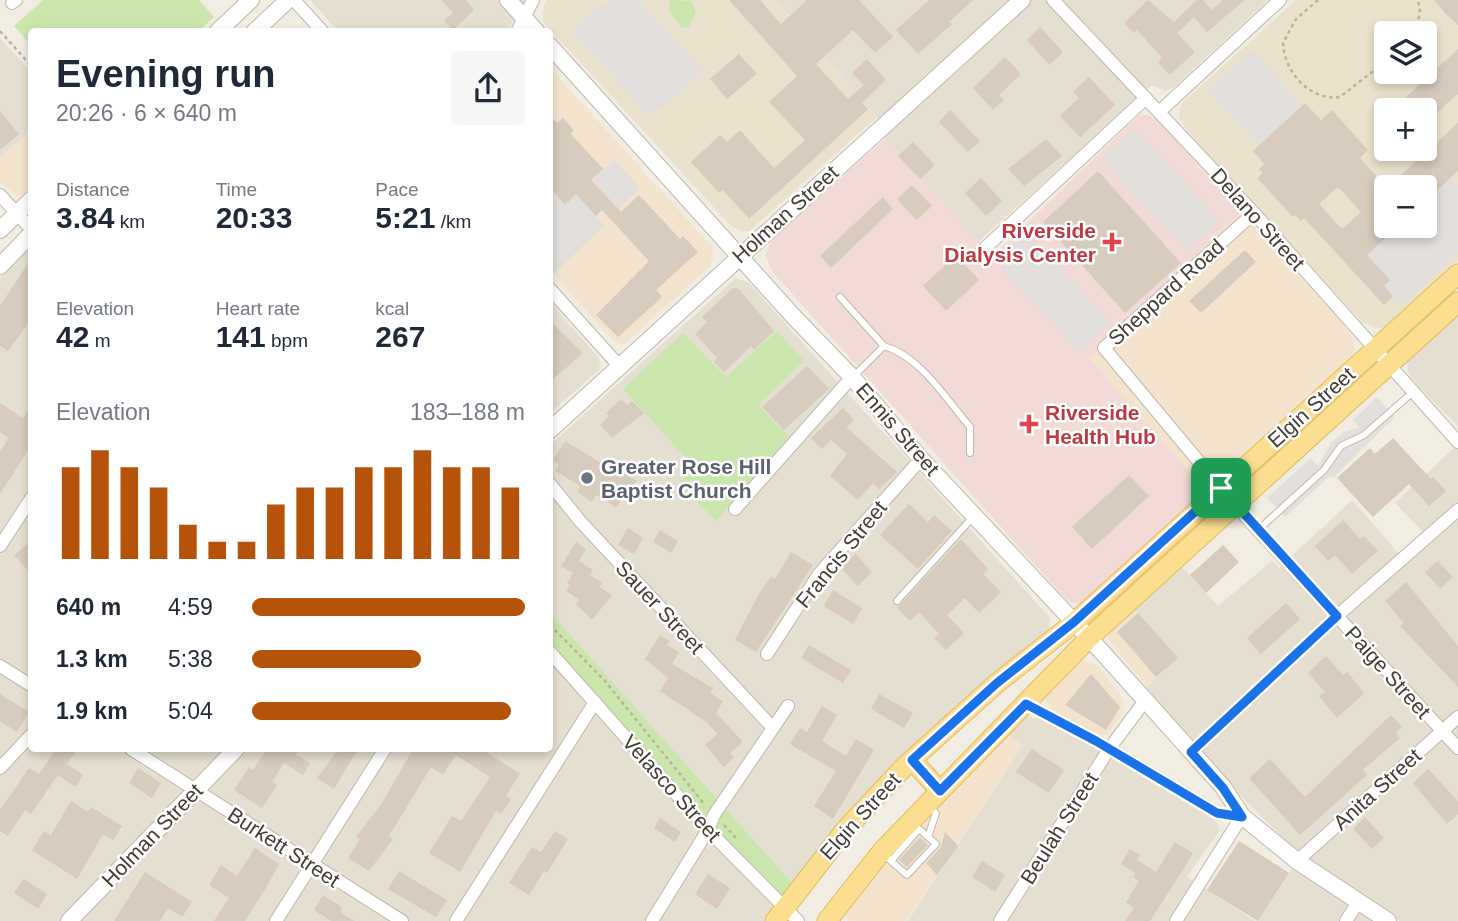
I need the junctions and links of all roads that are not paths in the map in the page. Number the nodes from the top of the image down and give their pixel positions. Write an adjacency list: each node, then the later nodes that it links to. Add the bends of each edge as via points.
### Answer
1 (251, 0): 10 (street)
2 (288, 0): 11 (street)
3 (294, 0): 12 (street)
4 (508, 0): 9 (street)
5 (533, 0): 9 (street)
6 (1022, 0): 24 (street, Holman Street)
7 (1053, 0): 14 (street, Delano Street)
8 (1280, 0): 15 (street)
9 (521, 24)
10 (221, 28)
11 (258, 28)
12 (319, 28)
13 (553, 49): 24 (street, Ennis Street)
14 (1146, 98): 15 (street, Delano Street); 23 (street)
15 (1159, 112): 19 (street, Delano Street)
16 (0, 195): 18 (street)
17 (28, 202): 18 (street)
18 (16, 213): 20 (street); 21 (street)
19 (1254, 213): 31 (street, Delano Street); 34 (street, Sheppard Road, via 1104,348)
20 (28, 226)
21 (0, 230)
22 (28, 235): 25 (street)
23 (986, 247)
24 (739, 255): 33 (street, Holman Street); 35 (street, Ennis Street)
25 (0, 266)
26 (1458, 274): 31 (main road, Elgin Street)
27 (553, 292): 33 (street)
28 (840, 297): 30 (lane)
29 (1458, 302): 32 (main road, Elgin Street)
30 (884, 346): 35 (lane); 39 (lane, via 899,350 914,362 970,426)
31 (1375, 349): 32 (street, Delano Street); 42 (main road, Elgin Street)
32 (1389, 365): 36 (street, Delano Street); 44 (main road, Elgin Street)
33 (621, 368): 37 (street, Holman Street)
34 (1126, 374): 42 (street, Paige Street)
35 (852, 377): 40 (street, Ennis Street); 45 (street)
36 (1413, 392): 38 (street, Delano Street); 48 (lane, via 1364,435 1341,446 1324,470)
37 (553, 423)
38 (1458, 442)
39 (970, 453)
40 (921, 458): 47 (street, Ennis Street); 54 (street, Francis Street, via 819,574)
41 (553, 488): 63 (street, Sauer Street)
42 (1221, 488): 44 (street, Paige Street); 52 (main road, Elgin Street)
43 (28, 502): 49 (street)
44 (1235, 505): 48 (street, Paige Street); 53 (main road, Elgin Street)
45 (735, 509)
46 (1458, 510): 51 (street)
47 (975, 515): 50 (lane); 52 (street, Ennis Street)
48 (1258, 530): 51 (street, Paige Street)
49 (0, 546)
50 (897, 601)
51 (1337, 616): 64 (street, Paige Street); 71 (street)
52 (1074, 622): 53 (street, Ennis Street); 72 (main road, Elgin Street)
53 (1089, 638): 59 (street, Ennis Street); 60 (main road, Elgin Street)
54 (767, 654)
55 (553, 655): 58 (street, Velasco Street)
56 (0, 666): 57 (street)
57 (28, 684)
58 (595, 702): 77 (street, Velasco Street); 87 (street)
59 (1144, 702): 67 (street, Beulah Street); 71 (street, Ennis Street)
60 (1026, 704): 67 (street); 75 (main road, Elgin Street)
61 (788, 706): 63 (street)
62 (1458, 717): 64 (street, Anita Street)
63 (773, 728): 77 (street)
64 (1441, 730): 66 (street, Paige Street); 80 (street, Anita Street)
65 (28, 738): 73 (street)
66 (1458, 748)
67 (1109, 749): 76 (street, via 1217,813); 91 (street, Beulah Street)
68 (136, 752): 74 (street, Burkett Street)
69 (233, 752): 74 (street, Holman Street)
70 (383, 752): 81 (street)
71 (1191, 752): 76 (street, Ennis Street)
72 (912, 760): 75 (main road); 83 (main road, Elgin Street, via 846,829)
73 (0, 768)
74 (196, 790): 81 (street, Burkett Street); 84 (street, Holman Street)
75 (934, 797): 78 (lane, via 936,813); 79 (main road, Elgin Street)
76 (1242, 817): 80 (street); 92 (street)
77 (708, 830): 83 (street, Velasco Street); 88 (street)
78 (928, 837): 79 (lane, via 919,829); 79 (lane, via 936,844 907,876)
79 (886, 857): 90 (main road, Elgin Street)
80 (1297, 862): 82 (street)
81 (312, 865): 85 (street); 86 (street, Burkett Street)
82 (1358, 902): 93 (street); 94 (street)
83 (779, 914): 89 (street, Velasco Street)
84 (69, 921)
85 (276, 921)
86 (402, 921)
87 (456, 921)
88 (652, 921)
89 (798, 921)
90 (827, 921)
91 (1000, 921)
92 (1176, 921)
93 (1346, 921)
94 (1388, 921)

